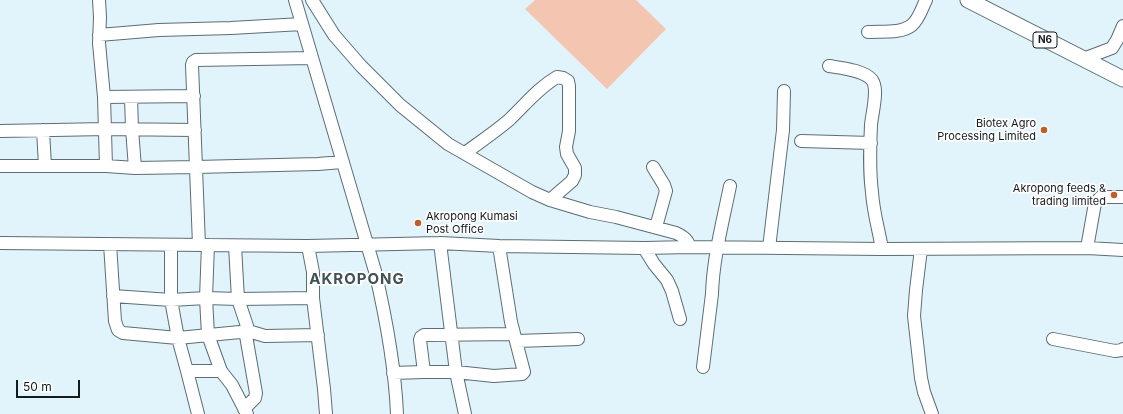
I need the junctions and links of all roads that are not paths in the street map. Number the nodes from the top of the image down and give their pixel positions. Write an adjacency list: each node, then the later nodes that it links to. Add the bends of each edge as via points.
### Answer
1 (99, 0): 9 (street)
2 (295, 0): 6 (street)
3 (926, 0): 8 (street, via 911,26 900,31)
4 (968, 0): 11 (main road, N6)
5 (316, 2): 25 (street, via 334,35 382,88 430,130)
6 (302, 24): 9 (street); 10 (street)
7 (1123, 29): 11 (street, via 1112,48)
8 (868, 32)
9 (99, 35): 16 (street)
10 (312, 58): 15 (street, via 196,60 192,65); 26 (street)
11 (1083, 59): 13 (main road, N6)
12 (829, 66): 24 (street, via 861,73 868,76 875,85)
13 (1123, 79)
14 (784, 90): 49 (street, via 784,130)
15 (194, 96): 17 (street); 21 (street)
16 (104, 97): 17 (street); 18 (street)
17 (131, 97): 19 (street)
18 (106, 129): 19 (street); 20 (street); 29 (street)
19 (132, 129): 21 (street); 32 (street)
20 (43, 130): 22 (street); 28 (street)
21 (195, 130): 30 (street)
22 (0, 131)
23 (802, 141): 24 (street)
24 (871, 143): 52 (street, via 872,194)
25 (465, 153): 35 (street); 35 (street, via 495,131 551,80 563,78 570,86 566,147 575,168 575,175 572,181)
26 (342, 162): 30 (street); 42 (street)
27 (0, 166): 28 (street)
28 (45, 166): 29 (street)
29 (106, 166): 32 (street)
30 (196, 167): 32 (street); 41 (street)
31 (653, 167): 36 (street, via 666,191)
32 (135, 168)
33 (730, 186): 48 (street)
34 (1123, 197): 50 (street, via 1100,197 1095,203)
35 (550, 200): 36 (street)
36 (656, 227): 46 (street, via 684,237)
37 (0, 243): 39 (street)
38 (440, 243): 42 (street); 45 (street); 63 (street)
39 (110, 244): 40 (street); 54 (street)
40 (171, 245): 41 (street); 58 (street)
41 (203, 245): 43 (street); 55 (street)
42 (368, 245): 44 (street); 74 (street, via 383,306)
43 (235, 246): 44 (street); 57 (street)
44 (308, 246): 56 (street, via 313,272)
45 (499, 246): 47 (street); 65 (street)
46 (690, 247): 47 (street); 48 (street)
47 (644, 248): 59 (street, via 667,280)
48 (717, 248): 49 (street); 69 (street)
49 (769, 248): 52 (street)
50 (1087, 248): 51 (street); 53 (street)
51 (921, 249): 52 (street); 80 (street, via 914,316 921,378)
52 (882, 250)
53 (1123, 250)
54 (113, 296): 58 (street); 64 (street, via 118,330 123,333)
55 (206, 298): 57 (street); 58 (street); 61 (street)
56 (313, 298): 57 (street); 62 (street)
57 (238, 299): 60 (street, via 247,326)
58 (171, 300): 64 (street)
59 (680, 319)
60 (245, 330): 61 (street); 62 (street, via 265,336); 75 (street, via 256,393)
61 (208, 335): 64 (street); 71 (street)
62 (318, 335): 77 (street)
63 (451, 335): 65 (street); 72 (street, via 421,337); 73 (street)
64 (178, 338): 70 (street)
65 (515, 338): 66 (street); 73 (street, via 524,372 522,374 494,376)
66 (578, 339)
67 (1053, 339): 68 (street, via 1115,351)
68 (1123, 349)
69 (703, 367)
70 (187, 371): 71 (street); 76 (street)
71 (221, 371): 75 (street)
72 (424, 372): 73 (street); 74 (street)
73 (456, 372): 79 (street)
74 (393, 373): 78 (street)
75 (246, 411)
76 (198, 414)
77 (326, 414)
78 (397, 414)
79 (465, 414)
80 (932, 414)

